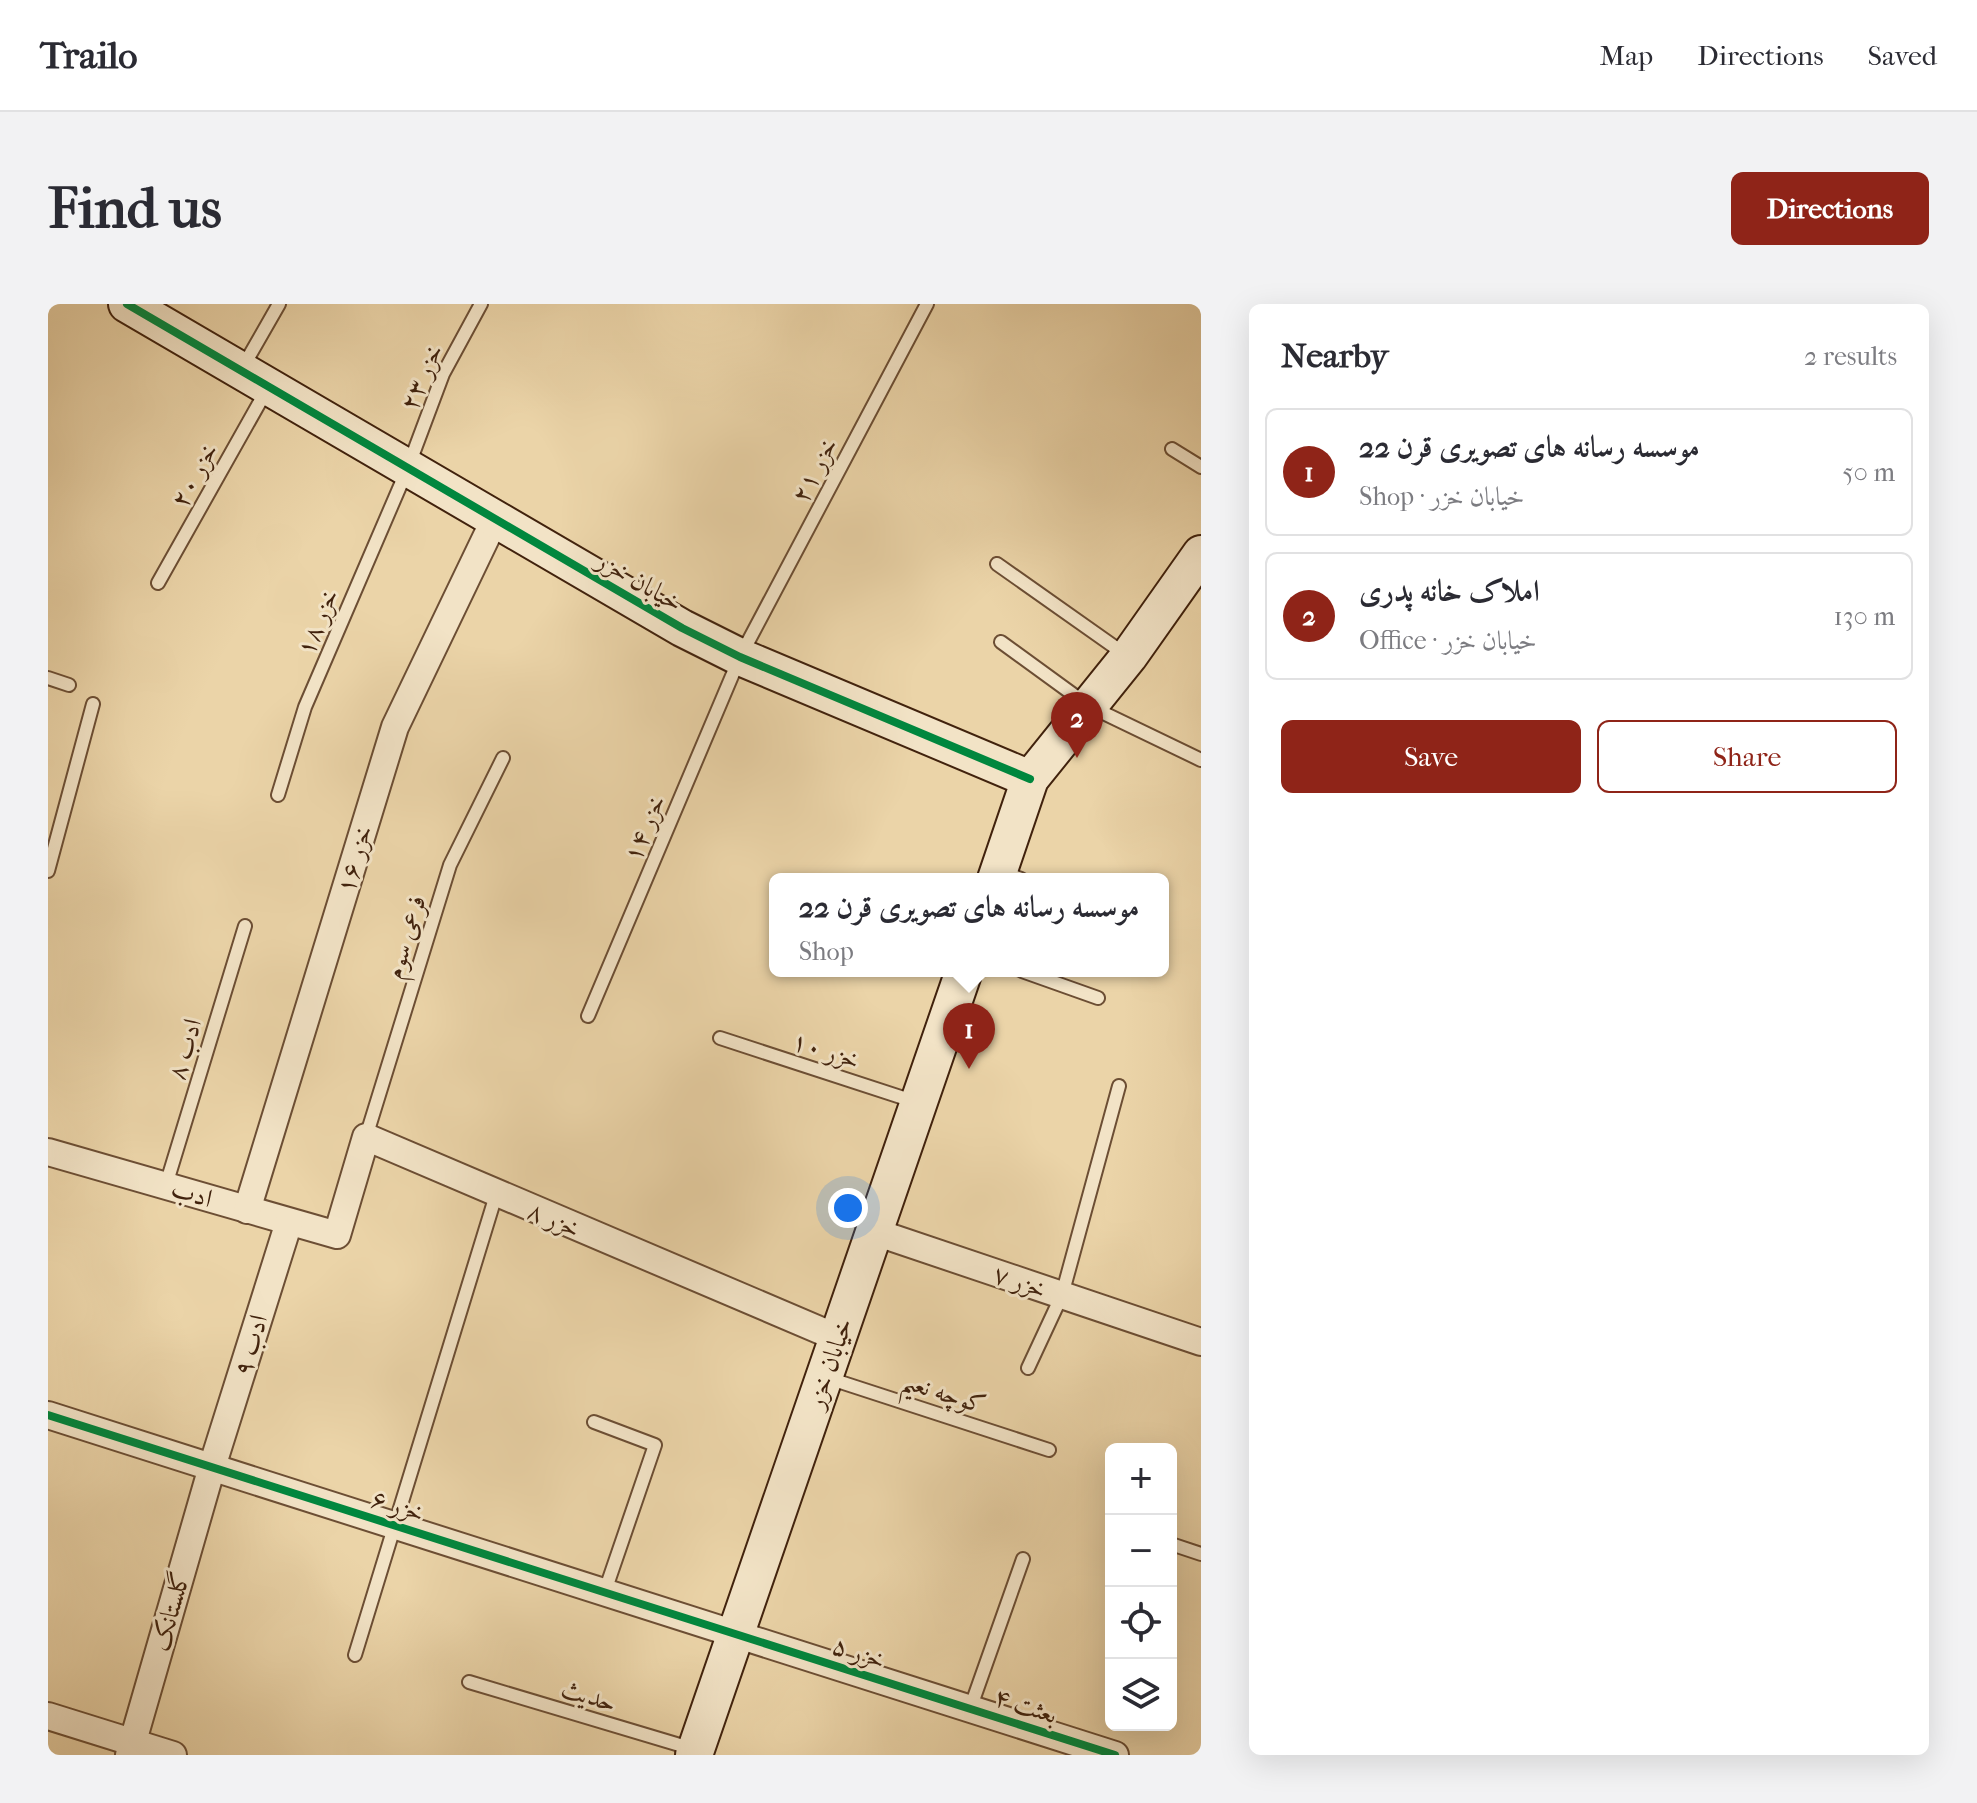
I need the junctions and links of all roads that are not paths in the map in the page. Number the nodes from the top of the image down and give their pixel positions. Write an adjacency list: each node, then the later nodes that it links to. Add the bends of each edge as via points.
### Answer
1 (127, 304): 5 (street, خیابان خزر)
2 (279, 304): 5 (lane, خزر ۲۰)
3 (481, 304): 8 (lane, خزر ۲۳, via 443,374)
4 (927, 304): 15 (lane, خزر ۲۱)
5 (255, 379): 8 (street, خیابان خزر); 12 (lane, خزر ۲۰)
6 (1172, 449): 7 (lane)
7 (1201, 467)
8 (407, 470): 9 (street, خیابان خزر); 23 (lane, خزر ۱۸, via 305,707)
9 (494, 521): 15 (street, خیابان خزر); 38 (street, خزر ۱۶, via 395,727)
10 (997, 564): 14 (lane)
11 (1197, 567): 14 (street)
12 (158, 583)
13 (1001, 642): 19 (lane)
14 (1129, 656): 19 (street)
15 (740, 657): 22 (street, خیابان خزر); 30 (lane, خزر ۱۴)
16 (48, 678): 17 (lane)
17 (69, 685)
18 (93, 704): 24 (lane)
19 (1089, 706): 21 (lane); 22 (street)
20 (503, 758): 34 (lane, فرعی سوم, via 450,865)
21 (1201, 760)
22 (1030, 779): 25 (street)
23 (278, 795)
24 (48, 871)
25 (1006, 873)
26 (245, 926): 36 (lane, ادب ۸)
27 (958, 977): 33 (street, خیابان خزر)
28 (1039, 977): 29 (lane)
29 (1098, 998)
30 (588, 1016)
31 (720, 1038): 33 (lane, خزر ۱۰)
32 (1119, 1086): 41 (lane)
33 (919, 1103): 40 (street, خیابان خزر)
34 (366, 1137): 37 (street, خزر ۸); 39 (street, ادب, via 337,1235)
35 (48, 1152): 36 (street, ادب)
36 (166, 1185): 38 (street, ادب)
37 (496, 1195): 42 (street, خزر ۸); 50 (lane)
38 (247, 1210): 39 (street, ادب)
39 (289, 1222): 49 (street, ادب ۹)
40 (875, 1232): 41 (street, خزر ۷); 42 (street, خیابان خزر)
41 (1062, 1295): 43 (street, خزر ۷); 44 (lane)
42 (838, 1338): 45 (street, خیابان خزر)
43 (1201, 1342)
44 (1028, 1368)
45 (825, 1377): 48 (lane, کوچه نعیم); 55 (street, خیابان خزر)
46 (48, 1415): 49 (street, خزر ۶)
47 (594, 1422): 54 (lane, via 655,1445)
48 (1049, 1450)
49 (212, 1467): 50 (street, خزر ۶); 60 (street, گلستانک)
50 (397, 1526): 54 (street, خزر ۶); 56 (lane)
51 (1177, 1546): 52 (lane)
52 (1201, 1554)
53 (1023, 1559): 58 (lane)
54 (605, 1591): 55 (street, خزر ۶)
55 (736, 1634): 58 (street, خزر ۵); 61 (street, خیابان خزر)
56 (355, 1655)
57 (469, 1682): 61 (lane, حدیث)
58 (970, 1709): 63 (street, بعثت ۴)
59 (48, 1716): 60 (street)
60 (131, 1748): 62 (street)
61 (695, 1752)
62 (173, 1755)
63 (1115, 1755)

